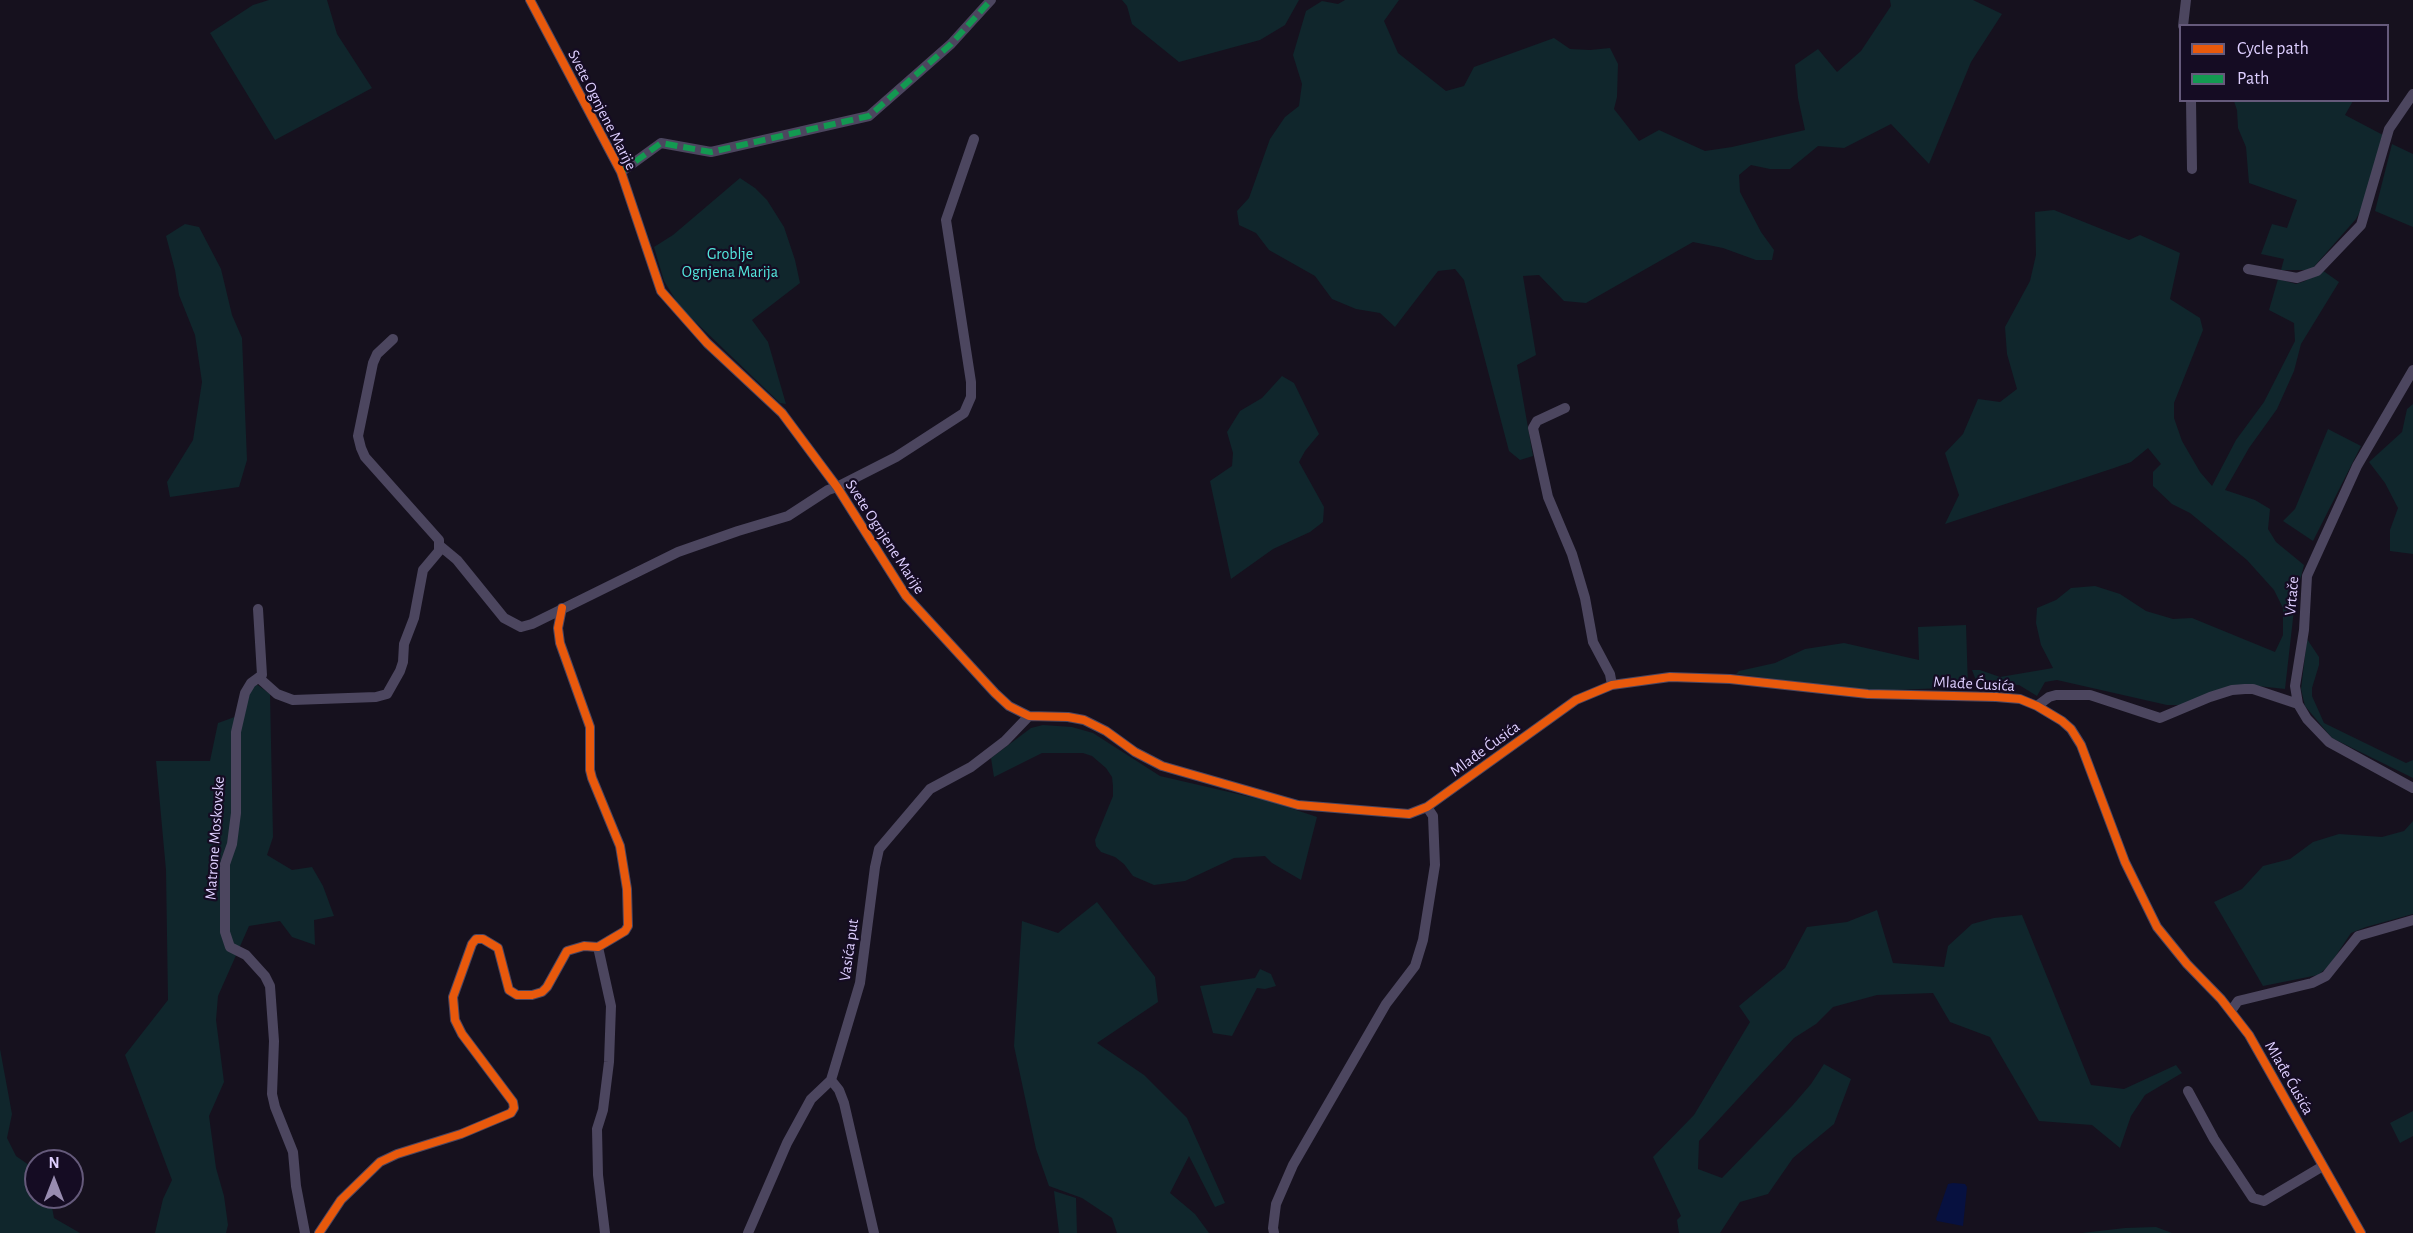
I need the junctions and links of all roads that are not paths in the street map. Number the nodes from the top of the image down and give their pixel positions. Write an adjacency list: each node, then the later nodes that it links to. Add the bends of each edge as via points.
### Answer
1 (530, 0): 9 (street, Svete Ognjene Marije)
2 (991, 0): 9 (street, via 951,44 869,116 711,152 661,143)
3 (2186, 0): 4 (street)
4 (2183, 24)
5 (2413, 94): 10 (street, via 2384,141 2361,225 2317,271 2297,278)
6 (2191, 102): 8 (street)
7 (974, 140): 14 (street, via 946,220 971,382 969,406 896,457)
8 (2192, 169)
9 (621, 172): 14 (street, Svete Ognjene Marije, via 661,291 707,343 782,413)
10 (2248, 269)
11 (393, 339): 15 (street, via 377,354 358,436 365,457 439,540)
12 (2413, 370): 20 (street, Vrtače, via 2357,466 2307,576 2295,686)
13 (1565, 408): 19 (street, via 1537,421 1533,428 1548,497 1572,554 1593,642)
14 (837, 487): 16 (street, via 788,516 678,552); 22 (street, Svete Ognjene Marije, via 906,596 995,693)
15 (439, 545): 16 (street, via 457,560 511,623 521,627 532,624); 18 (street, via 423,570 414,618 404,644 404,662 387,694 293,700 277,694)
16 (562, 608): 26 (street, via 560,643 590,727 590,770 620,846 627,889 628,926)
17 (258, 609): 18 (street, via 262,675)
18 (259, 678): 31 (street, Matrone Moskovske, via 245,693 236,732 236,813 225,864 225,932 230,947 246,955 270,986 273,1094 294,1152)
19 (1612, 685): 21 (street, Mlađe Ćusića, via 1671,677 1730,679 1868,694 2020,699); 24 (street, Mlađe Ćusića, via 1576,700)
20 (2298, 704): 21 (street, via 2245,689 2232,690 2160,718 2090,695 2056,695); 23 (street, via 2329,742)
21 (2037, 706): 27 (street, Mlađe Ćusića, via 2062,721 2081,745 2125,862 2157,927)
22 (1029, 716): 24 (street, Svete Ognjene Marije, via 1084,720 1162,766 1299,805 1409,814); 28 (street, Vasića put, via 971,767 930,789 879,849 860,983)
23 (2413, 788)
24 (1427, 807): 36 (street, via 1432,816 1435,865 1415,966 1386,1004 1293,1165 1276,1204)
25 (2413, 920): 27 (street, via 2358,936 2326,976 2312,983 2238,1001)
26 (598, 947): 32 (street, via 567,951 542,992 522,996 509,990 498,948 476,939 453,997 455,1020 514,1108 511,1113 461,1134 380,1162 341,1200); 33 (street, via 610,1006 609,1062 597,1129)
27 (2231, 1011): 30 (street, Mlađe Ćusića)
28 (831, 1080): 34 (street, Vasića put, via 812,1099 787,1143); 35 (street, via 844,1103)
29 (2188, 1091): 30 (street, via 2253,1198 2264,1201)
30 (2323, 1166): 37 (street, Mlađe Ćusića)
31 (305, 1233)
32 (320, 1233)
33 (605, 1233)
34 (748, 1233)
35 (874, 1233)
36 (1274, 1233)
37 (2361, 1233)

